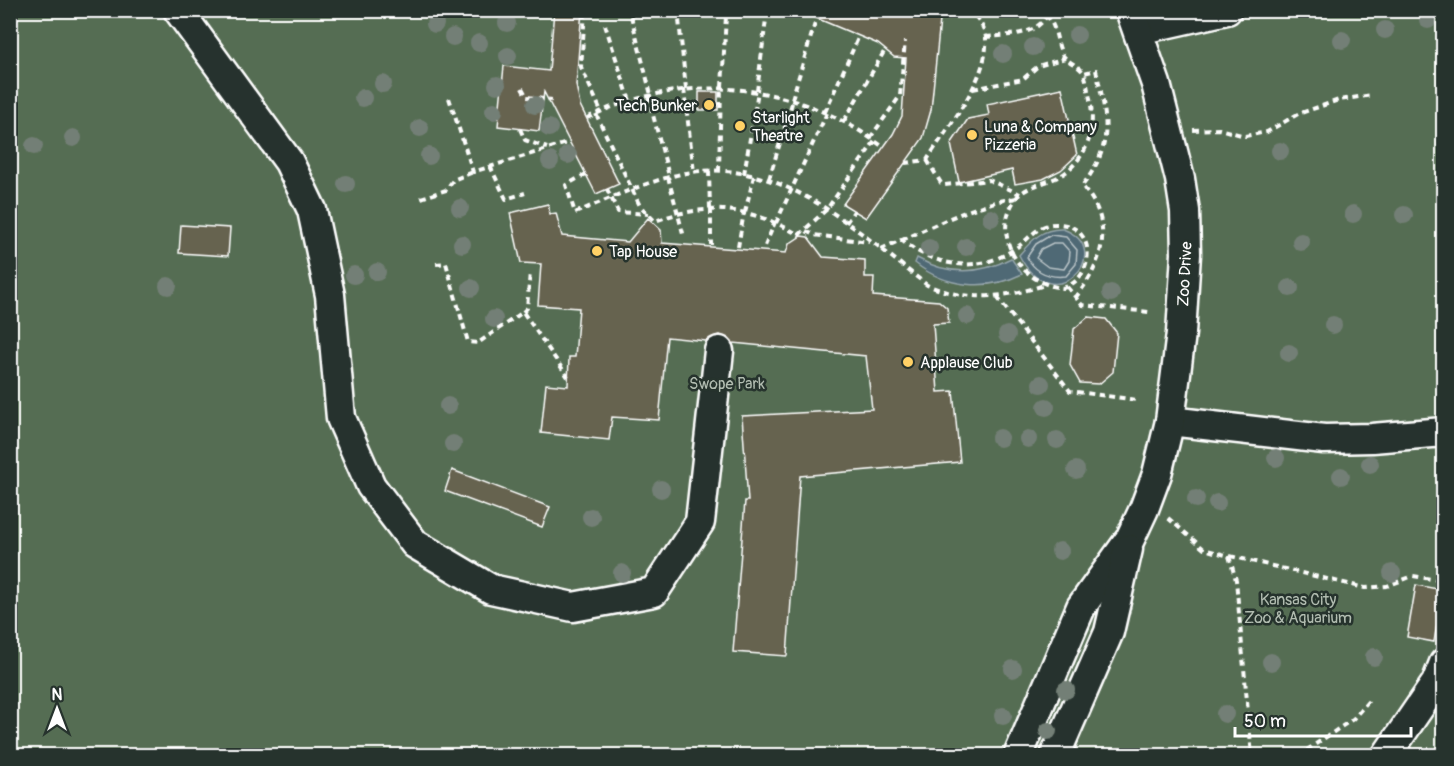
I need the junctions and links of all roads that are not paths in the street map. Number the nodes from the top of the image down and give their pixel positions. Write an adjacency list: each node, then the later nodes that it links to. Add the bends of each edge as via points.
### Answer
1 (177, 10): 4 (street, via 289,162 312,210 330,295 341,418 371,486 415,544 491,589 573,607 654,592 700,522)
2 (1227, 10): 3 (street)
3 (1134, 20): 5 (street, Zoo Drive, via 1170,137 1185,211 1186,254)
4 (719, 351)
5 (1170, 421): 6 (street, via 1324,439); 7 (street, Zoo Drive, via 1157,474)
6 (1443, 432)
7 (1130, 538): 9 (street, Zoo Drive, via 1081,607); 10 (street, Zoo Drive, via 1109,632)
8 (1443, 663): 11 (street, via 1436,682)
9 (1018, 756)
10 (1055, 756)
11 (1386, 756)

